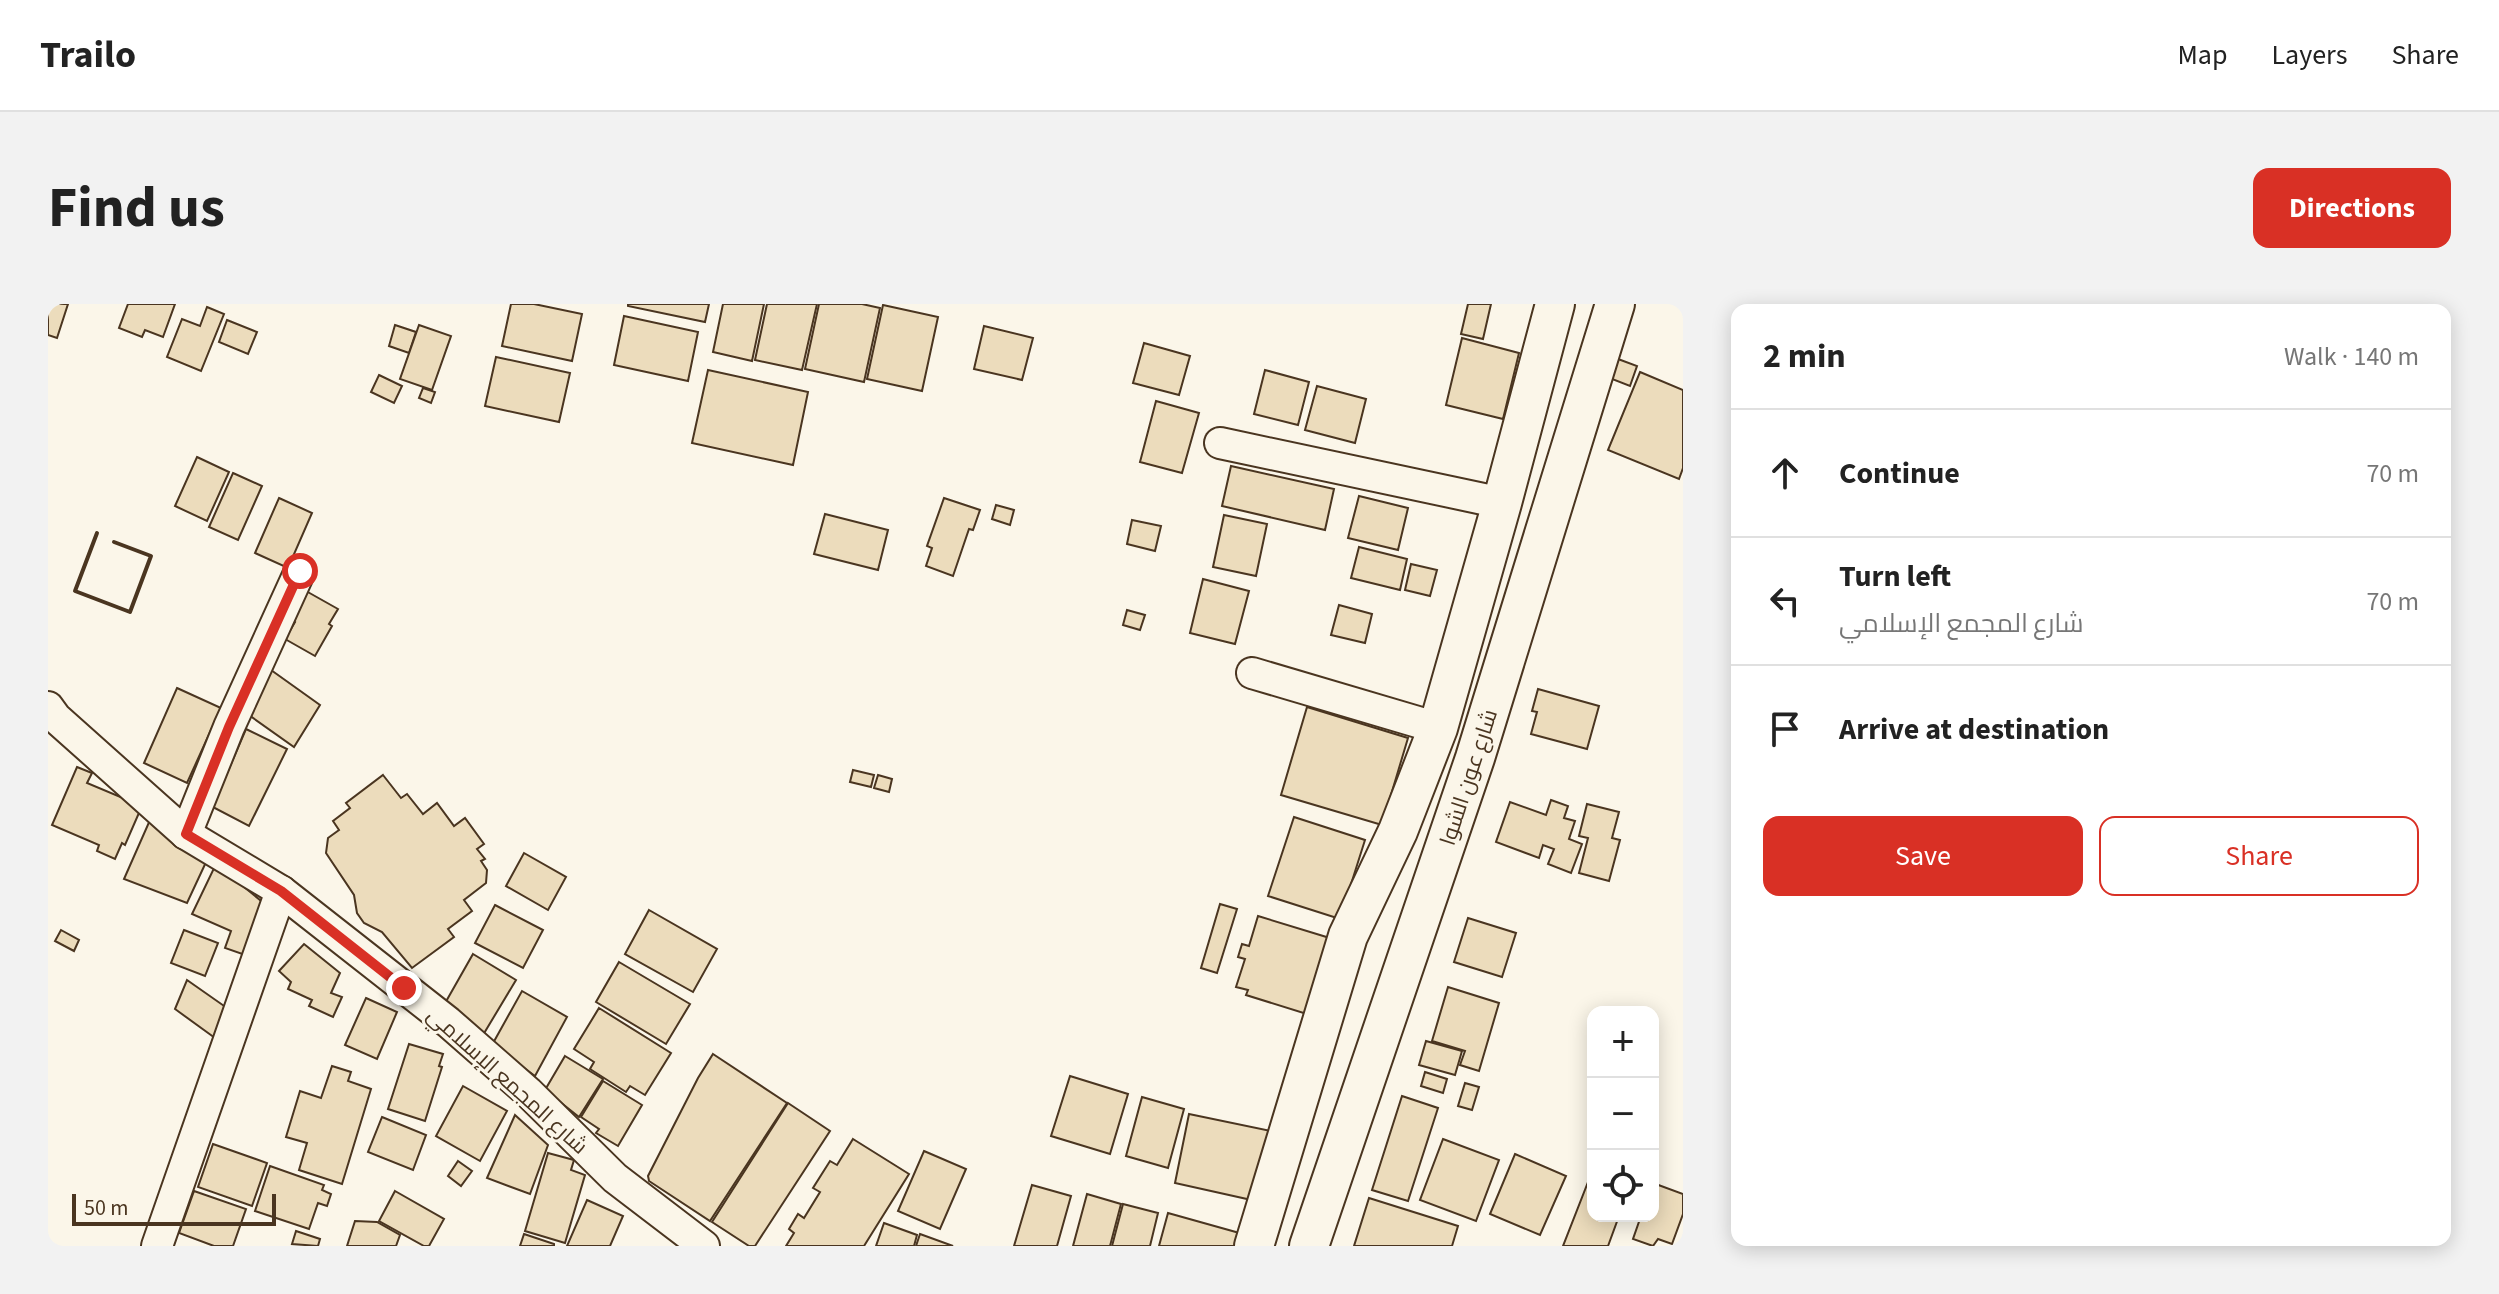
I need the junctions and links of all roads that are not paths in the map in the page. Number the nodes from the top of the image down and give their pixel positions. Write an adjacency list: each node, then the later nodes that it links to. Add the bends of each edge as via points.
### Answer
1 (1555, 304): 4 (main road, شارع عون الشوا)
2 (1615, 304): 14 (main road, شارع عون الشوا, via 1475,758)
3 (1220, 443): 4 (street)
4 (1502, 503): 8 (main road, شارع عون الشوا)
5 (300, 571): 9 (street)
6 (1252, 673): 8 (street)
7 (51, 721): 9 (street, شارع المجمع الإسلامي)
8 (1438, 728): 13 (main road, شارع عون الشوا, via 1398,831 1348,936)
9 (186, 834): 10 (street, شارع المجمع الإسلامي)
10 (281, 891): 11 (street); 12 (street, شارع المجمع الإسلامي, via 448,1022 615,1178)
11 (157, 1246)
12 (704, 1246)
13 (1254, 1246)
14 (1309, 1246)

